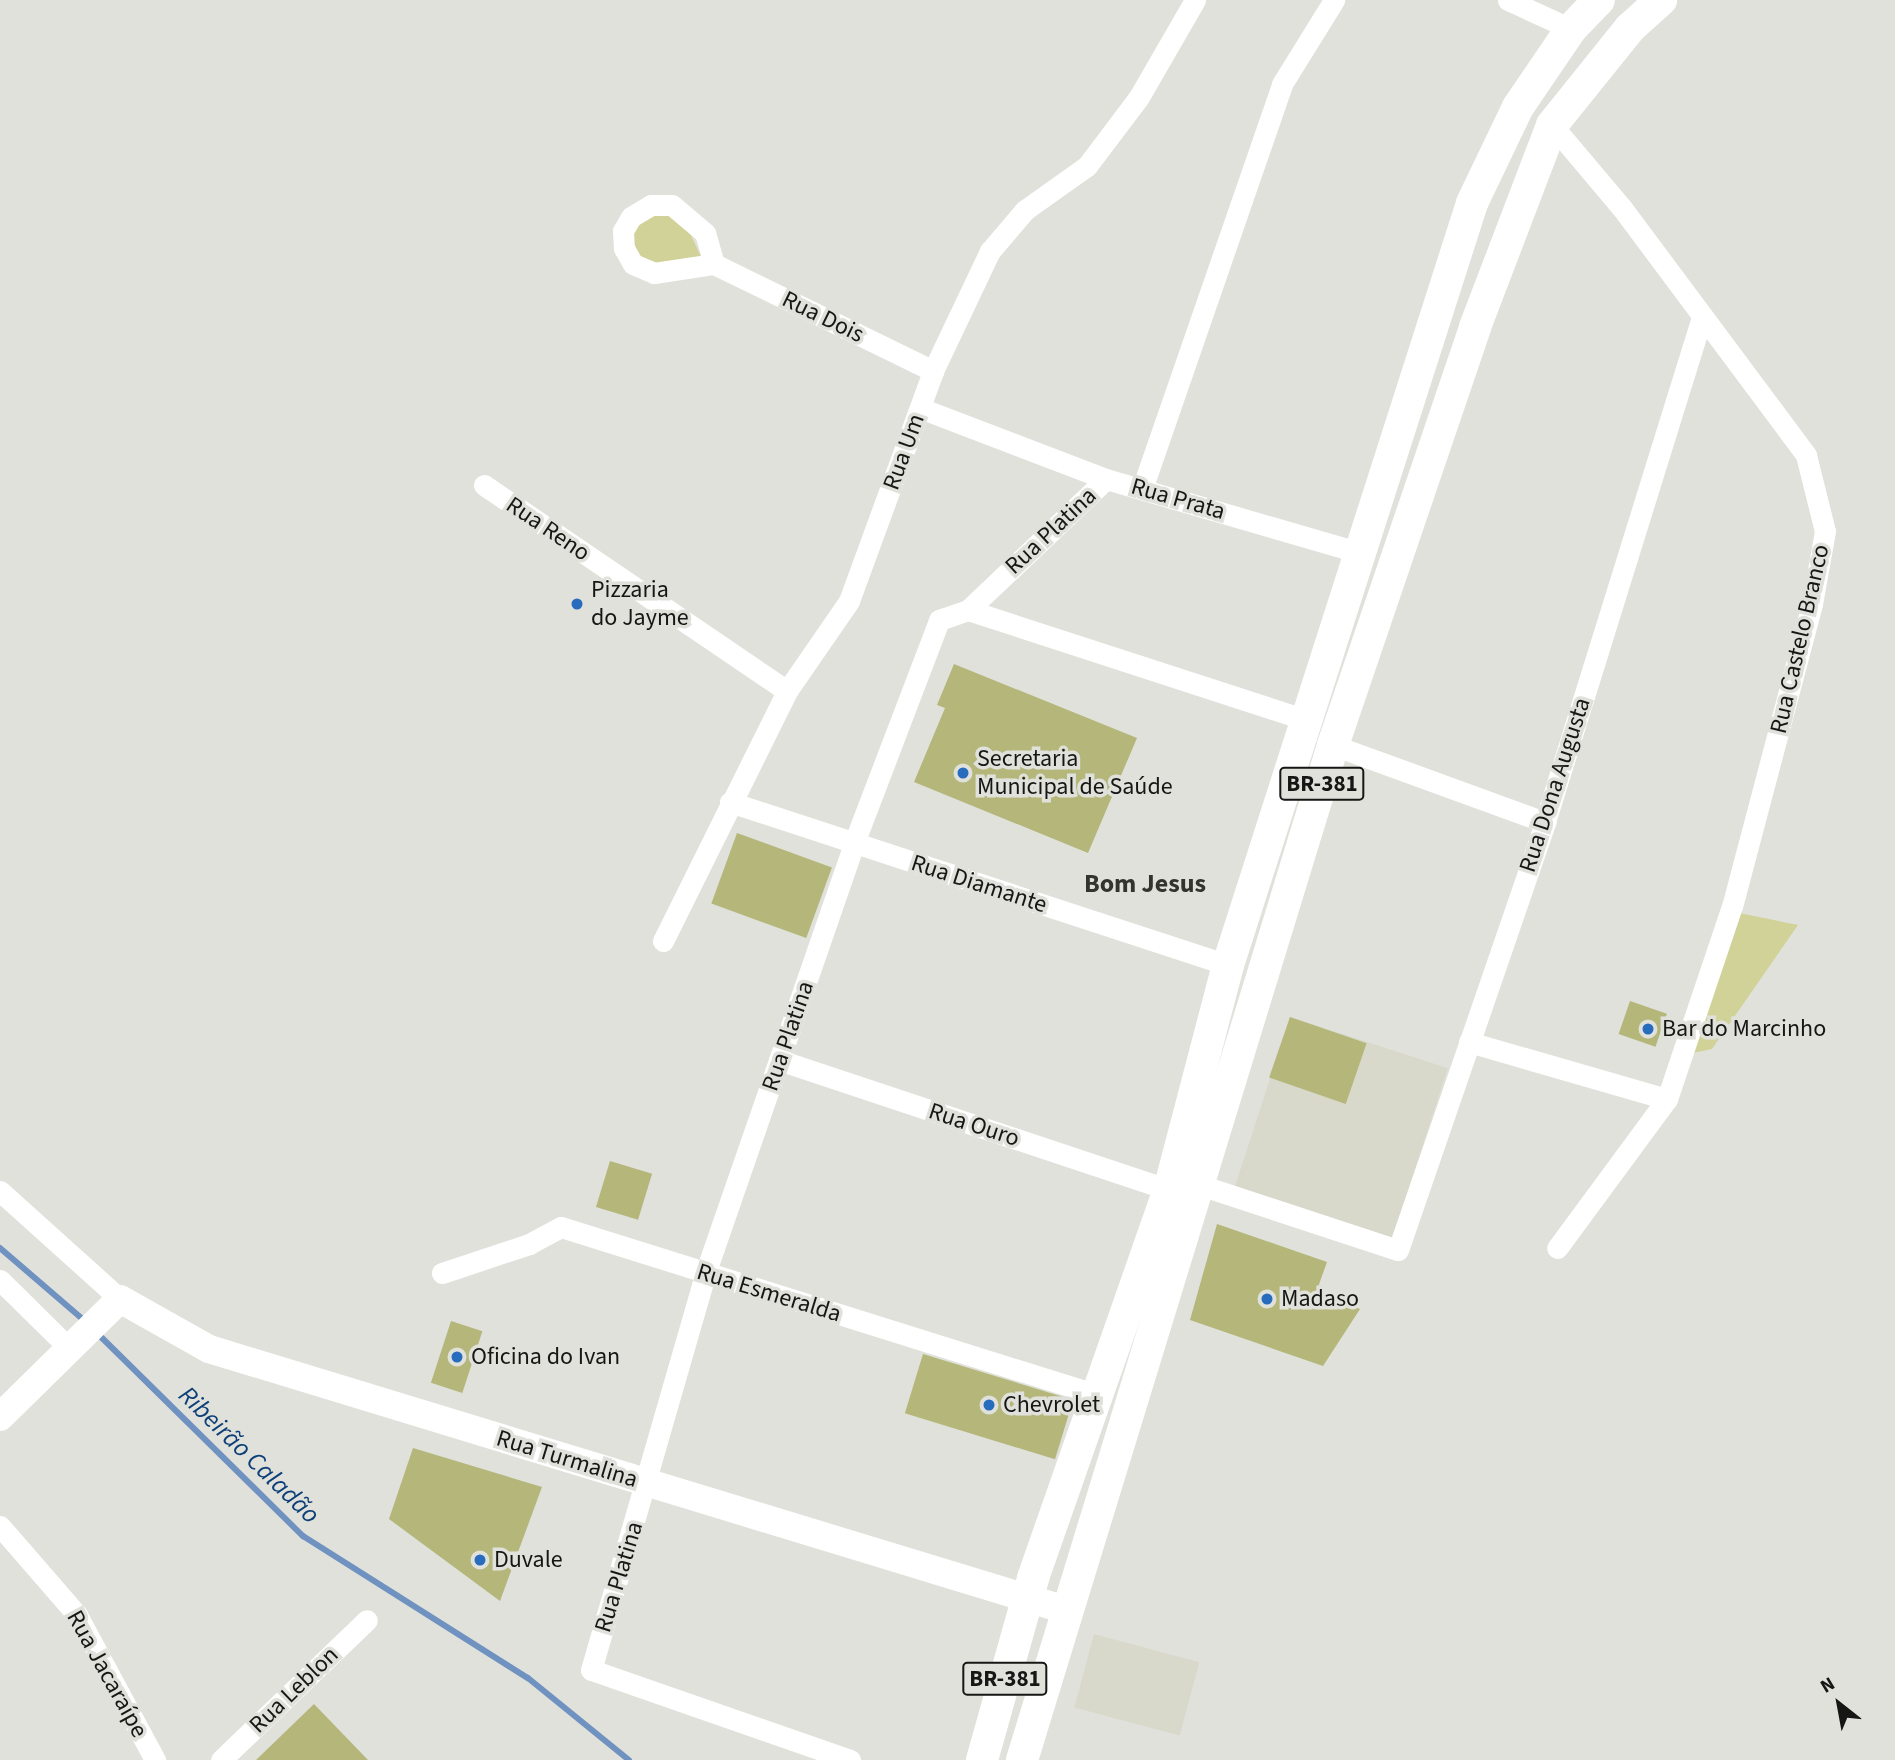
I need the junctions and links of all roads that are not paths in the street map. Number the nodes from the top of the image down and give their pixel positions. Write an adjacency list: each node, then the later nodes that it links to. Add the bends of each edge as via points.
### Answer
1 (1195, 0): 10 (street, Rua Um, via 1139,97 1087,166 1025,210 989,251)
2 (1334, 0): 14 (street, via 1282,84)
3 (1508, 0): 6 (street)
4 (1599, 0): 6 (main road, BR-381)
5 (1661, 0): 7 (main road, BR-381, via 1630,28)
6 (1572, 29): 15 (main road, BR-381, via 1518,107 1472,203)
7 (1552, 125): 9 (street, Rua Castelo Branco); 19 (main road, BR-381, via 1475,327)
8 (714, 264): 10 (street, Rua Dois)
9 (1702, 317): 21 (street, Rua Dona Augusta); 27 (street, Rua Castelo Branco, via 1806,455 1825,531 1812,604 1732,906)
10 (933, 371): 11 (street, Rua Um)
11 (920, 408): 12 (street, Rua Prata); 17 (street, Rua Um, via 849,601)
12 (1106, 479): 14 (street, Rua Prata); 16 (street, Rua Platina)
13 (484, 485): 17 (street, Rua Reno)
14 (1142, 489): 15 (street, Rua Prata)
15 (1360, 553): 18 (main road, BR-381)
16 (968, 610): 18 (street); 22 (street, Rua Platina, via 939,621)
17 (787, 691): 20 (street, Rua Um)
18 (1306, 720): 24 (main road, BR-381)
19 (1334, 745): 21 (street); 28 (main road, BR-381)
20 (730, 802): 22 (street, Rua Diamante); 23 (street, Rua Um)
21 (1545, 822): 25 (street, Rua Dona Augusta)
22 (854, 843): 24 (street, Rua Diamante); 26 (street, Rua Platina)
23 (663, 941)
24 (1228, 965): 29 (main road, BR-381)
25 (1469, 1042): 27 (street); 28 (street, Rua Dona Augusta, via 1398,1250)
26 (779, 1060): 29 (street, Rua Ouro); 33 (street, Rua Platina)
27 (1667, 1099): 31 (street, Rua Castelo Branco)
28 (1200, 1185): 42 (main road, BR-381)
29 (1169, 1190): 37 (main road, BR-381)
30 (0, 1191): 35 (street)
31 (1557, 1248)
32 (442, 1273): 33 (street, Rua Esmeralda, via 529,1244 561,1227)
33 (705, 1274): 37 (street, Rua Esmeralda); 39 (street, Rua Platina)
34 (0, 1280): 36 (street)
35 (118, 1301): 36 (main road); 39 (main road, Rua Turmalina, via 209,1349)
36 (73, 1344): 38 (main road)
37 (1101, 1396): 41 (main road, BR-381)
38 (0, 1417)
39 (649, 1483): 41 (main road, Rua Turmalina); 46 (street, Rua Platina, via 591,1670)
40 (0, 1526): 45 (street, Rua Jacaraípe, via 78,1615)
41 (1028, 1599): 42 (main road, Rua Turmalina); 47 (main road, BR-381)
42 (1069, 1611): 48 (main road, BR-381)
43 (367, 1620): 44 (street, Rua Leblon)
44 (224, 1759)
45 (155, 1760)
46 (850, 1760)
47 (982, 1760)
48 (1022, 1760)

